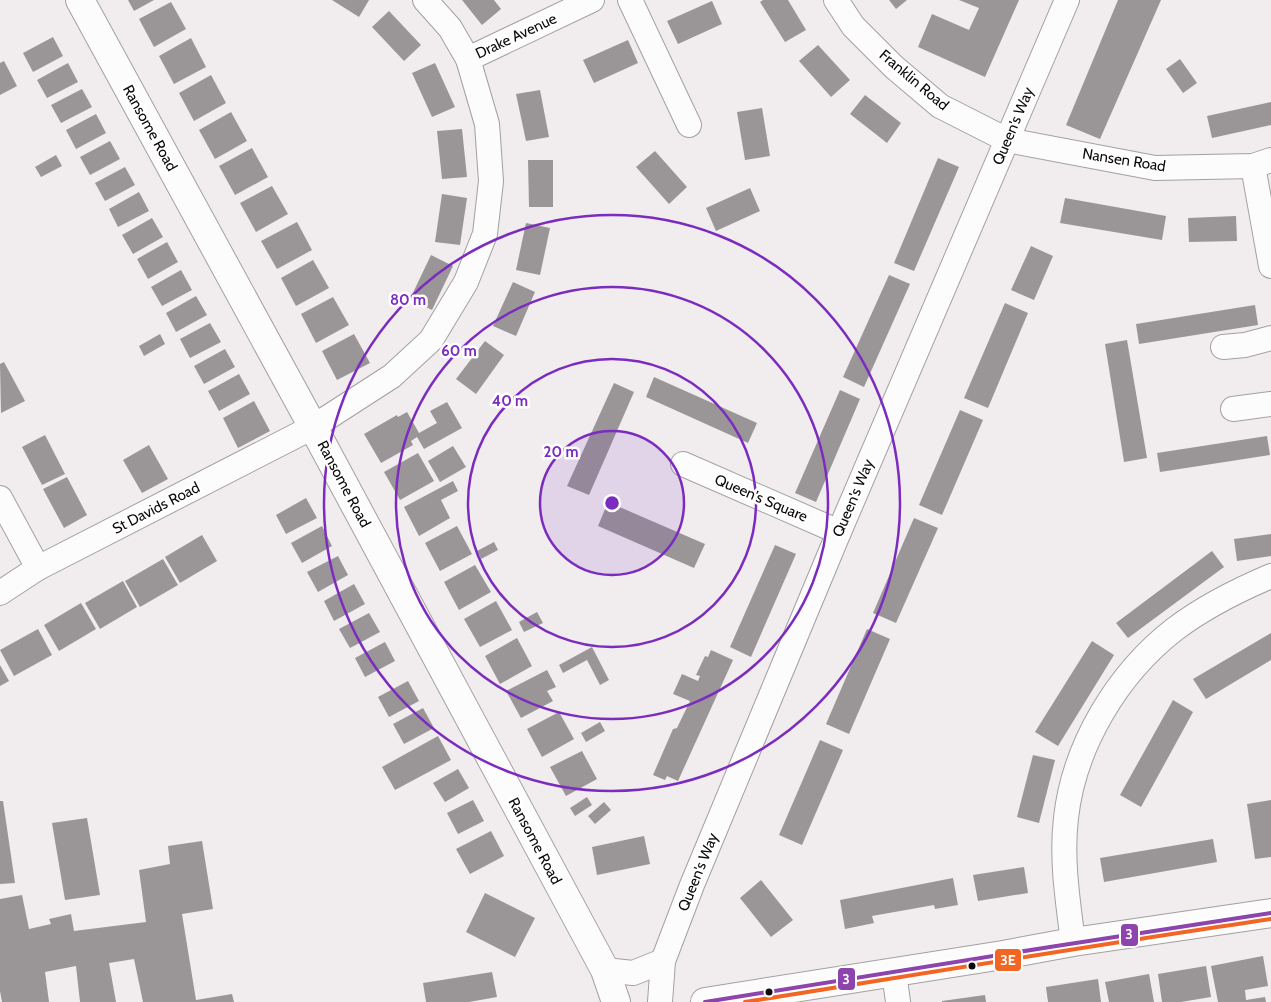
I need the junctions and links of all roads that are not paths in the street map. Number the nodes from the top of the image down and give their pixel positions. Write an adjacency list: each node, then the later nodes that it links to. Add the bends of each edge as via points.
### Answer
1 (80, 0): 16 (street, Ransome Road)
2 (425, 0): 7 (street, St Davids Road, via 450,28)
3 (592, 0): 7 (street, Drake Avenue)
4 (630, 0): 8 (street)
5 (836, 0): 9 (street, Franklin Road, via 854,26 894,67 940,106)
6 (1067, 0): 9 (street, Queen's Way)
7 (468, 59): 16 (street, St Davids Road, via 487,124 491,181 485,234 466,282 431,340 392,376)
8 (689, 125)
9 (1007, 140): 10 (street, Nansen Road, via 1155,168); 19 (street, Queen's Way)
10 (1262, 163): 11 (street)
11 (1271, 266)
12 (1271, 338): 13 (street)
13 (1223, 347)
14 (1271, 404): 15 (street)
15 (1233, 409)
16 (313, 427): 20 (street, St Davids Road); 26 (street, Ransome Road)
17 (683, 464): 19 (street, Queen's Square)
18 (0, 498): 20 (street)
19 (839, 532): 25 (street, Queen's Way)
20 (38, 568): 22 (street, St Davids Road)
21 (1271, 576): 24 (street, via 1209,607 1149,652 1126,678 1091,735 1076,773 1066,818 1065,864)
22 (0, 593)
23 (1271, 914): 24 (street)
24 (1073, 942): 27 (street)
25 (663, 961): 26 (street, via 633,973); 29 (street, Queen's Way)
26 (605, 970): 28 (street, Ransome Road)
27 (894, 972): 30 (street); 31 (street)
28 (616, 1002)
29 (660, 1002)
30 (705, 1002)
31 (898, 1002)

